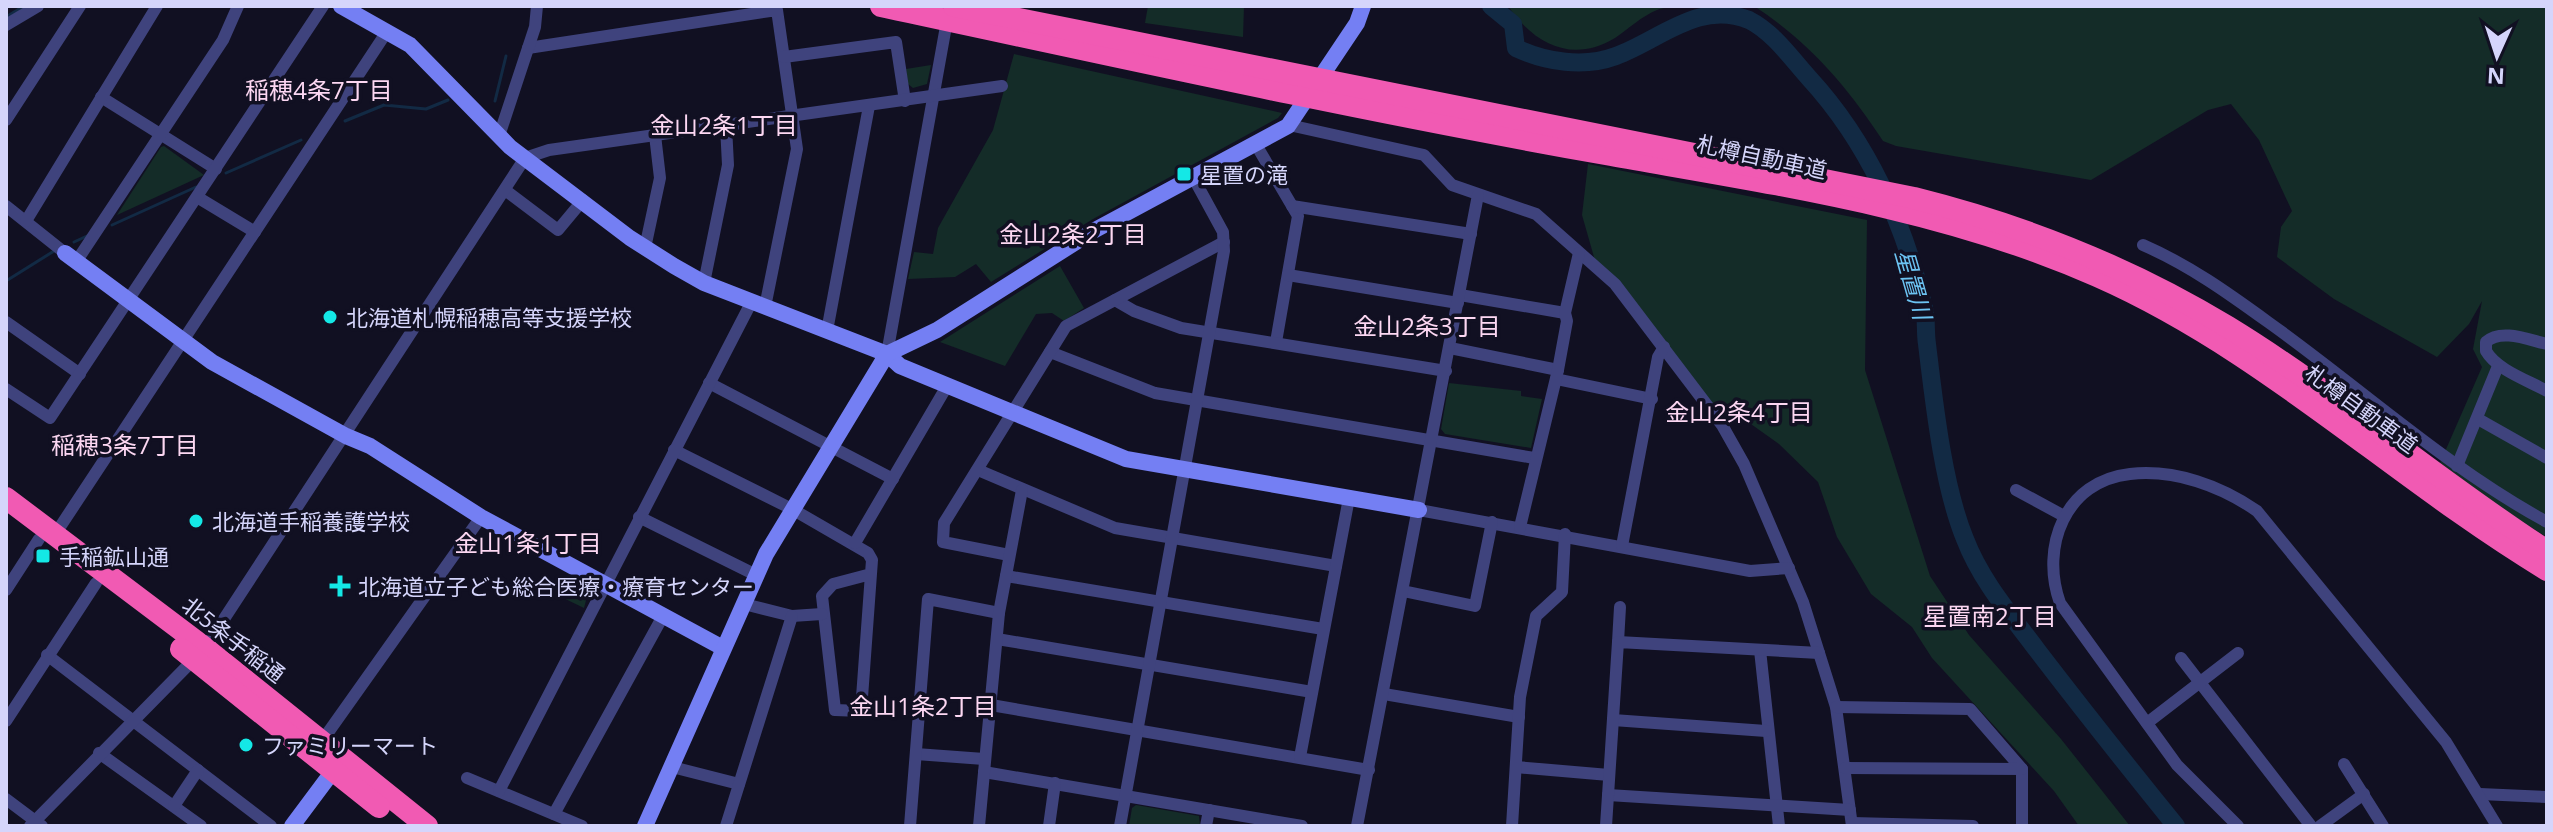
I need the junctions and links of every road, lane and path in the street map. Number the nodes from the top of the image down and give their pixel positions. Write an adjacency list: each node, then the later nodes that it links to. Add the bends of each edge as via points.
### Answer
1 (60, 6): 11 (street)
2 (157, 6): 17 (street)
3 (238, 6): 25 (street, via 223,40)
4 (323, 6): 31 (street)
5 (537, 6): 14 (street)
6 (881, 6): 29 (highway, 札樽自動車道, via 1448,123)
7 (952, 6): 18 (street); 29 (highway, 札樽自動車道)
8 (1363, 6): 23 (street)
9 (33, 7): 12 (street)
10 (352, 9): 13 (street)
11 (77, 10): 22 (street)
12 (6, 25)
13 (386, 33): 27 (street, via 410,45); 40 (street)
14 (528, 48): 15 (street, via 777,10); 27 (street)
15 (784, 57): 19 (street, via 896,42); 21 (street)
16 (1002, 86): 18 (street)
17 (101, 97): 25 (street); 39 (street)
18 (934, 97): 19 (street); 64 (street)
19 (905, 101): 20 (street)
20 (869, 106): 21 (street); 56 (street)
21 (794, 116): 24 (street); 53 (street, via 797,149)
22 (6, 120)
23 (1292, 121): 28 (street); 34 (street, via 1424,155 1452,185)
24 (726, 126): 26 (street); 49 (street, via 728,165)
25 (161, 134): 31 (street); 47 (street)
26 (655, 135): 30 (street); 45 (street, via 660,178)
27 (499, 136): 30 (street)
28 (1255, 143): 32 (street); 38 (street)
29 (1667, 155): 43 (highway, 札樽自動車道, via 1914,198)
30 (525, 158): 33 (street); 36 (street)
31 (216, 169): 35 (street)
32 (1193, 177): 42 (street); 64 (street, via 1095,230 937,330)
33 (505, 190): 36 (street, via 558,230); 77 (street)
34 (1478, 195): 41 (street); 46 (street, via 1536,214)
35 (197, 197): 40 (street); 52 (street)
36 (583, 200): 45 (street)
37 (6, 206): 39 (street)
38 (1292, 206): 41 (street); 48 (street, via 1298,216)
39 (26, 221): 47 (street)
40 (255, 232): 58 (street)
41 (1471, 234): 50 (street)
42 (1224, 242): 51 (street); 57 (street)
43 (2043, 244): 105 (highway, 札樽自動車道, via 2143,280 2228,328); 109 (highway, 札樽自動車道, via 2222,342)
44 (2143, 245): 83 (street, via 2227,292)
45 (645, 248): 49 (street)
46 (1579, 253): 54 (street); 61 (street, via 1615,284)
47 (71, 257): 52 (street)
48 (1288, 275): 50 (street); 59 (street)
49 (704, 283): 53 (street)
50 (1459, 299): 54 (street); 62 (street)
51 (1115, 300): 57 (street, via 1169,324); 63 (street, via 1066,326)
52 (129, 301): 58 (street); 67 (street)
53 (759, 304): 56 (street); 69 (street)
54 (1565, 313): 68 (street)
55 (6, 322): 67 (street)
56 (827, 331): 64 (street)
57 (1209, 332): 59 (street); 74 (street)
58 (183, 341): 77 (street); 101 (street)
59 (1276, 342): 66 (street)
60 (2547, 344): 65 (street, via 2492,336 2486,351)
61 (1664, 347): 73 (street); 108 (street, via 1722,425)
62 (1450, 348): 66 (street); 68 (street)
63 (1050, 352): 74 (street, via 1155,393); 75 (street)
64 (887, 354): 70 (street, via 900,366); 79 (street)
65 (2498, 366): 72 (street); 76 (street)
66 (1446, 371): 78 (street)
67 (80, 374): 71 (street, via 50,418)
68 (1557, 375): 73 (street); 81 (street)
69 (709, 383): 79 (street); 80 (street)
70 (947, 386): 75 (street); 86 (street)
71 (6, 389)
72 (2547, 391)
73 (1652, 399): 104 (street)
74 (1197, 400): 78 (street); 85 (street)
75 (1012, 412): 84 (street); 85 (street, via 1126,459)
76 (2478, 419): 82 (street); 83 (street)
77 (346, 436): 95 (street); 131 (street)
78 (1432, 439): 81 (street); 92 (street)
79 (831, 445): 86 (street); 91 (street)
80 (674, 450): 91 (street); 96 (street)
81 (1534, 458): 99 (street)
82 (2547, 458)
83 (2457, 466): 97 (street)
84 (978, 470): 87 (street); 106 (street, via 944,523 943,542)
85 (1184, 471): 90 (street); 102 (street)
86 (893, 479): 103 (street)
87 (1022, 490): 102 (street, via 1115,528); 106 (street)
88 (2016, 490): 94 (street)
89 (6, 498): 101 (highway, 北5条手稲通)
90 (1349, 498): 92 (street); 107 (street)
91 (792, 509): 103 (street); 111 (street)
92 (1419, 510): 98 (street); 116 (street)
93 (6, 513): 101 (highway, 北5条手稲通)
94 (2064, 516): 144 (street, via 2052,555 2060,603); 166 (street, via 2093,486 2133,473 2185,478 2231,493 2257,511 2315,581 2446,742)
95 (481, 517): 114 (street); 147 (street)
96 (639, 517): 111 (street); 114 (street)
97 (2545, 517)
98 (1492, 522): 99 (street); 116 (street, via 1475,606)
99 (1520, 527): 100 (street)
100 (1565, 534): 104 (street); 140 (street, via 1562,592 1536,616)
101 (47, 537): 113 (highway, 北5条手稲通); 115 (street); 131 (highway, 北5条手稲通)
102 (1173, 538): 107 (street); 117 (street)
103 (855, 543): 110 (street, via 872,560)
104 (1622, 546): 108 (street, via 1750,571)
105 (2547, 551)
106 (1009, 555): 112 (street)
107 (1336, 566): 124 (street)
108 (1789, 568): 129 (street)
109 (2547, 570)
110 (871, 574): 121 (street, via 826,588); 121 (street, via 861,711 835,710)
111 (756, 575): 118 (street)
112 (1006, 576): 117 (street); 120 (street)
113 (96, 583): 131 (highway, 北5条手稲通); 132 (street)
114 (603, 584): 122 (street); 164 (street)
115 (6, 590)
116 (1403, 591): 137 (street)
117 (1161, 601): 124 (street); 134 (street)
118 (744, 604): 123 (street); 127 (street)
119 (1620, 607): 126 (street)
120 (999, 613): 125 (street); 149 (street, via 928,599)
121 (822, 614): 123 (street)
122 (663, 616): 127 (street); 174 (street)
123 (792, 616): 163 (street)
124 (1323, 629): 136 (street)
125 (997, 639): 134 (street); 138 (street)
126 (1618, 642): 128 (street); 142 (street)
127 (723, 648): 154 (street)
128 (1760, 650): 129 (street); 146 (street)
129 (1819, 653): 139 (street)
130 (2238, 653): 135 (street)
131 (200, 654): 141 (street); 147 (highway, 北5条手稲通); 152 (highway, 北5条手稲通)
132 (47, 655): 141 (street); 143 (street)
133 (2181, 658): 135 (street)
134 (1150, 665): 136 (street); 145 (street)
135 (2200, 683): 144 (street); 198 (street)
136 (1312, 692): 150 (street)
137 (1384, 694): 140 (street); 159 (street)
138 (991, 705): 145 (street); 153 (street)
139 (1836, 707): 156 (street); 157 (street, via 1970,709)
140 (1519, 717): 155 (street)
141 (132, 719): 148 (street); 158 (street)
142 (1613, 720): 146 (street); 160 (street)
143 (6, 721)
144 (2147, 723): 197 (street, via 2177,765)
145 (1138, 730): 150 (street); 168 (street)
146 (1766, 731): 172 (street)
147 (322, 741): 152 (highway, 北5条手稲通)
148 (99, 753): 171 (street); 176 (street)
149 (916, 754): 153 (street); 185 (street)
150 (1300, 757): 159 (street)
151 (2344, 764): 165 (street)
152 (338, 765): 179 (street); 180 (highway, 北5条手稲通); 181 (highway, 北5条手稲通)
153 (984, 766): 162 (street); 186 (street)
154 (672, 767): 163 (street); 183 (street)
155 (1516, 767): 160 (street); 192 (street)
156 (1845, 768): 157 (street); 175 (street)
157 (2022, 769): 196 (street)
158 (198, 770): 171 (street); 178 (street)
159 (1369, 770): 191 (street)
160 (1609, 775): 167 (street)
161 (467, 778): 164 (street)
162 (1055, 783): 168 (street); 187 (street)
163 (739, 784): 184 (street)
164 (499, 791): 174 (street)
165 (2364, 794): 199 (street); 200 (street)
166 (2480, 794): 169 (street); 201 (street)
167 (1608, 795): 172 (street); 193 (street)
168 (1126, 796): 173 (street); 188 (street)
169 (2547, 797)
170 (6, 799): 176 (street)
171 (174, 806): 177 (street)
172 (1775, 806): 175 (street); 194 (street)
173 (1209, 810): 189 (street); 190 (street)
174 (554, 814): 182 (street)
175 (1851, 820): 195 (street)
176 (35, 824)
177 (201, 826)
178 (271, 826)
179 (292, 826)
180 (405, 826)
181 (427, 826)
182 (582, 826)
183 (645, 826)
184 (726, 826)
185 (910, 826)
186 (979, 826)
187 (1049, 826)
188 (1120, 826)
189 (1206, 826)
190 (1302, 826)
191 (1357, 826)
192 (1512, 826)
193 (1606, 826)
194 (1779, 826)
195 (1973, 826)
196 (2022, 826)
197 (2238, 826)
198 (2311, 826)
199 (2320, 826)
200 (2383, 826)
201 (2497, 826)

